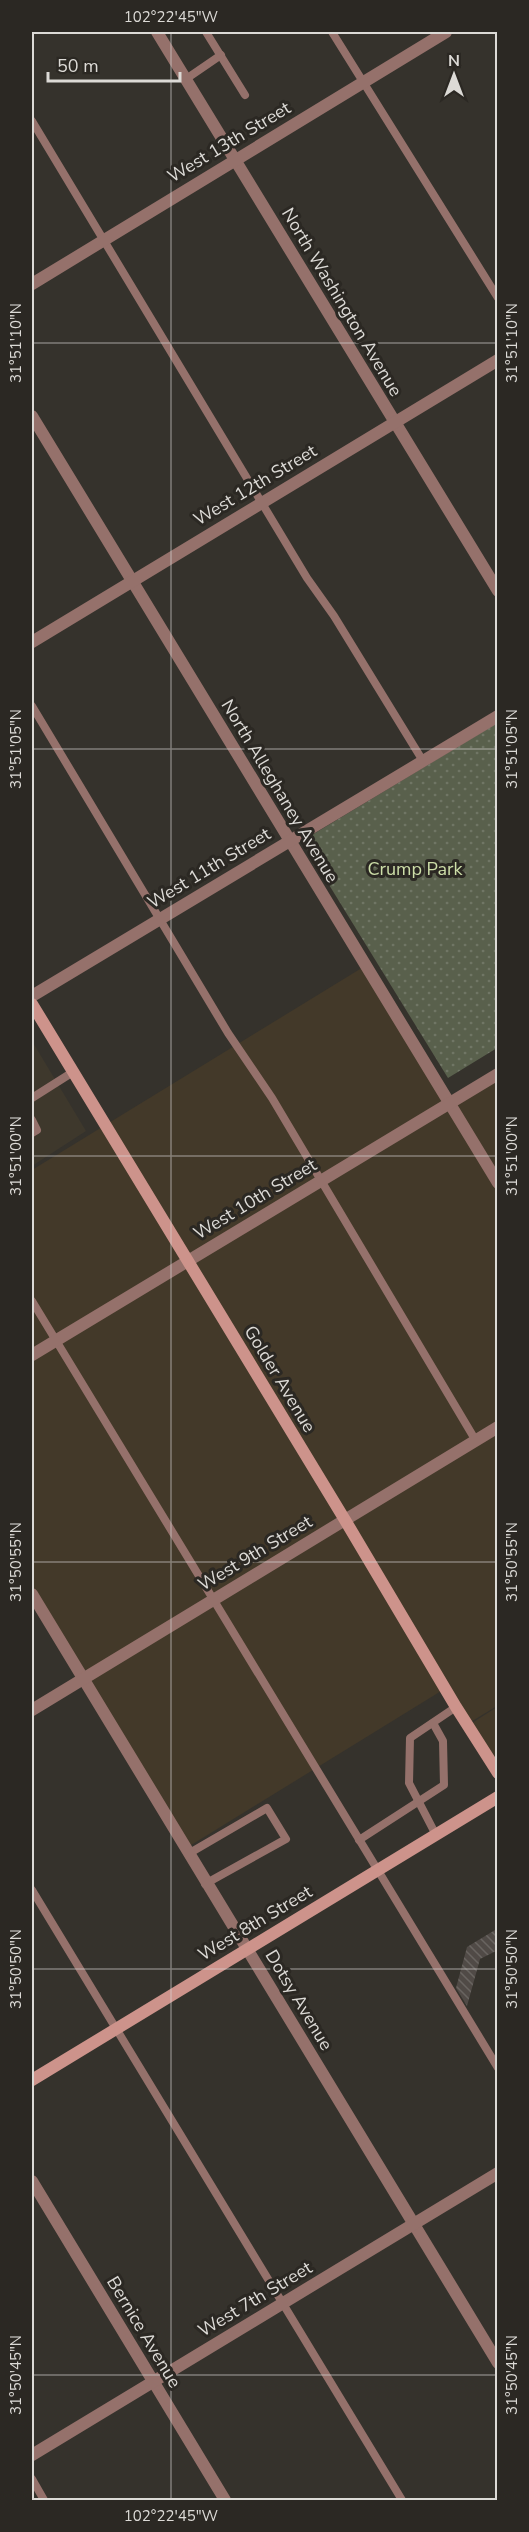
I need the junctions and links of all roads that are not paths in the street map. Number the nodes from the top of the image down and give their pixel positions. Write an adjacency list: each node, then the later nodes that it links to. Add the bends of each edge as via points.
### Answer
1 (157, 32): 6 (street, North Washington Avenue)
2 (206, 32): 5 (lane)
3 (332, 32): 7 (lane)
4 (446, 32): 7 (street, West 13th Street)
5 (221, 55): 6 (lane); 8 (lane)
6 (186, 79): 10 (street, North Washington Avenue)
7 (363, 82): 10 (street, West 13th Street); 13 (lane)
8 (245, 95)
9 (32, 120): 11 (lane)
10 (235, 160): 11 (street, West 13th Street); 16 (street, North Washington Avenue)
11 (105, 240): 12 (street, West 13th Street); 17 (lane)
12 (32, 284)
13 (498, 298)
14 (498, 360): 16 (street, West 12th Street)
15 (32, 416): 18 (street, North Alleghaney Avenue)
16 (395, 422): 17 (street, West 12th Street); 19 (street, North Washington Avenue)
17 (263, 502): 18 (street, West 12th Street); 23 (lane)
18 (132, 581): 20 (street, West 12th Street); 24 (street, North Alleghaney Avenue)
19 (498, 591)
20 (32, 642)
21 (32, 706): 25 (lane)
22 (498, 716): 23 (street, West 11th Street)
23 (423, 761): 24 (street, West 11th Street)
24 (289, 841): 25 (street, West 11th Street); 31 (street, North Alleghaney Avenue)
25 (161, 918): 26 (street, West 11th Street); 34 (lane)
26 (32, 996)
27 (32, 1004): 28 (main road, Golder Avenue)
28 (73, 1072): 30 (lane); 36 (main road, Golder Avenue)
29 (498, 1074): 31 (street, West 10th Street)
30 (32, 1098)
31 (449, 1103): 34 (street, West 10th Street); 35 (street, North Alleghaney Avenue)
32 (32, 1120): 33 (lane, via 37,1130)
33 (32, 1133)
34 (320, 1180): 36 (street, West 10th Street); 41 (lane)
35 (498, 1184)
36 (188, 1261): 38 (street, West 10th Street); 42 (main road, Golder Avenue)
37 (32, 1301): 38 (lane)
38 (55, 1341): 39 (street, West 10th Street); 44 (lane)
39 (32, 1355)
40 (498, 1427): 41 (street, West 9th Street)
41 (476, 1441): 42 (street, West 9th Street)
42 (345, 1520): 44 (street, West 9th Street); 46 (main road, Golder Avenue)
43 (32, 1594): 45 (street, Dotsy Avenue)
44 (212, 1600): 45 (street, West 9th Street); 53 (lane)
45 (83, 1679): 47 (street, West 9th Street); 54 (street, Dotsy Avenue)
46 (456, 1707): 48 (lane); 49 (main road, Golder Avenue)
47 (32, 1710)
48 (433, 1723): 51 (lane, via 410,1738 409,1783); 51 (lane, via 443,1741 444,1785)
49 (498, 1773)
50 (498, 1797): 52 (main road, West 8th Street)
51 (417, 1801): 52 (lane); 53 (lane)
52 (436, 1835): 55 (main road, West 8th Street)
53 (359, 1840): 55 (lane)
54 (188, 1854): 56 (street, Dotsy Avenue); 56 (lane, via 267,1808 286,1839)
55 (378, 1870): 58 (main road, West 8th Street); 60 (lane)
56 (205, 1884): 58 (street, Dotsy Avenue)
57 (32, 1890): 59 (lane)
58 (247, 1949): 59 (main road, West 8th Street); 64 (street, Dotsy Avenue)
59 (116, 2028): 61 (main road, West 8th Street); 65 (lane)
60 (498, 2068)
61 (32, 2080)
62 (498, 2173): 64 (street, West 7th Street)
63 (32, 2181): 67 (street, Bernice Avenue)
64 (413, 2224): 65 (street, West 7th Street); 66 (street, Dotsy Avenue)
65 (282, 2303): 67 (street, West 7th Street); 72 (lane)
66 (498, 2363)
67 (153, 2382): 68 (street, West 7th Street); 71 (street, Bernice Avenue)
68 (32, 2455)
69 (32, 2480): 70 (lane)
70 (44, 2500)
71 (225, 2500)
72 (402, 2500)

